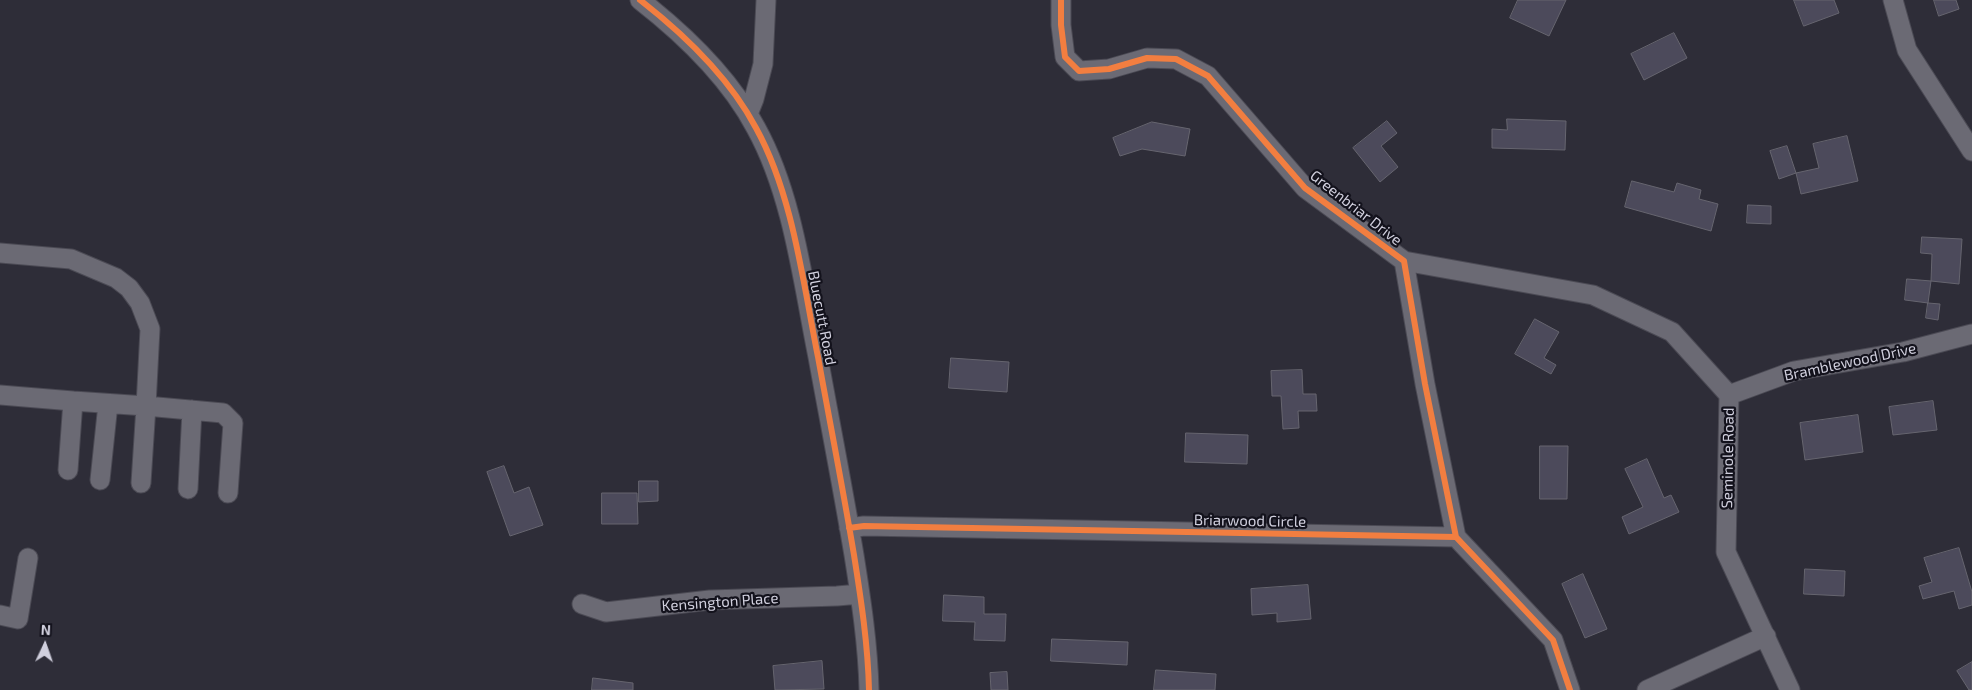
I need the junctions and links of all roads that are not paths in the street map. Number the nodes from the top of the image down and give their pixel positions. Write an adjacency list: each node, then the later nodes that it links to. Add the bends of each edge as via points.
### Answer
1 (640, 0): 5 (street, Bluecutt Road, via 716,70)
2 (766, 0): 5 (street, via 763,64)
3 (1061, 0): 8 (street, Greenbriar Drive, via 1065,57 1079,71 1109,69 1146,58 1176,59 1208,76 1305,188)
4 (1894, 0): 6 (street, via 1907,50)
5 (748, 114): 21 (street, Bluecutt Road, via 773,165 791,229)
6 (1972, 151)
7 (0, 253): 14 (street, via 71,259 116,278 129,288 140,303 150,329)
8 (1404, 261): 11 (street, Seminole Road, via 1593,295 1672,332); 22 (street, Greenbriar Drive, via 1424,384)
9 (1972, 334): 11 (street, Bramblewood Drive, via 1903,352 1794,371)
10 (0, 395): 12 (street)
11 (1729, 395): 27 (street, Seminole Road, via 1726,552)
12 (73, 401): 13 (street); 16 (street)
13 (108, 404): 14 (street); 17 (street)
14 (146, 406): 15 (street); 18 (street)
15 (192, 410): 19 (street); 20 (street, via 223,413 233,423)
16 (68, 470)
17 (100, 480)
18 (141, 483)
19 (188, 489)
20 (228, 493)
21 (849, 528): 22 (street, Briarwood Circle); 24 (street, Bluecutt Road)
22 (1456, 537): 29 (street, via 1553,640)
23 (28, 558): 26 (street, via 18,618)
24 (860, 594): 25 (street, Kensington Place, via 710,600 606,612); 28 (street, Bluecutt Road)
25 (582, 604)
26 (0, 615)
27 (1766, 636): 30 (street); 31 (street, Seminole Road)
28 (869, 690)
29 (1570, 690)
30 (1647, 690)
31 (1790, 690)

